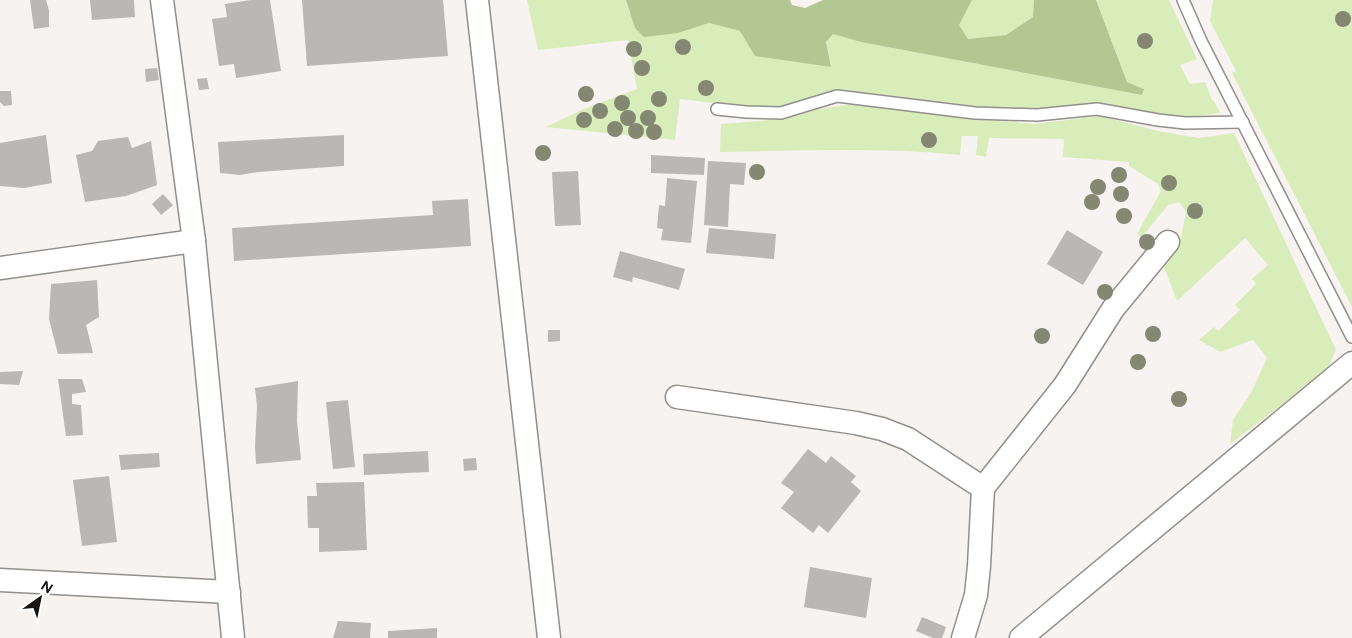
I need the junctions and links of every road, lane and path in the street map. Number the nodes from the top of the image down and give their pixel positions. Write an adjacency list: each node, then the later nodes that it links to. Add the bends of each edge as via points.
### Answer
1 (162, 0): 6 (street)
2 (477, 0): 16 (street)
3 (1184, 1): 5 (lane)
4 (717, 109): 5 (lane, via 781,113 837,96 975,113 1037,115 1097,108 1185,123)
5 (1243, 122): 9 (lane)
6 (194, 241): 8 (street); 14 (street)
7 (1168, 242): 12 (street, via 1112,309 1065,385)
8 (0, 268)
9 (1352, 337)
10 (1352, 363): 18 (street)
11 (677, 397): 12 (street, via 882,428 908,439)
12 (983, 488): 17 (street, via 976,595)
13 (0, 580): 14 (street)
14 (229, 592): 15 (street)
15 (233, 638)
16 (549, 638)
17 (963, 638)
18 (1021, 638)

